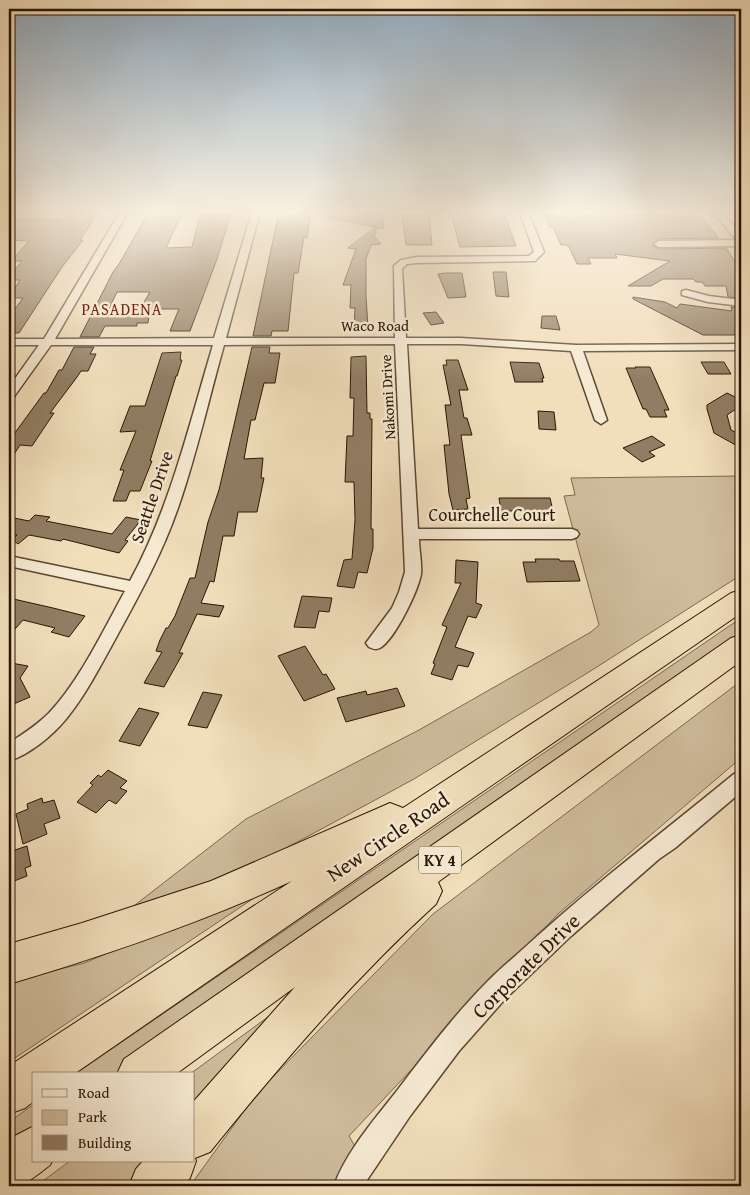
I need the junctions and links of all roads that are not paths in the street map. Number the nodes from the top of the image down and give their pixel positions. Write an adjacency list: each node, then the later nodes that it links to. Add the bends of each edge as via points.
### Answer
1 (91, 268): 9 (street)
2 (240, 268): 6 (street, Seattle Drive)
3 (399, 268): 7 (street, Nakomi Drive)
4 (686, 293): 5 (street)
5 (741, 303)
6 (219, 341): 7 (street, Waco Road); 9 (street, Waco Road); 17 (street, Seattle Drive, via 162,535)
7 (401, 341): 11 (street, Waco Road); 14 (street, Nakomi Drive)
8 (9, 342): 9 (street, Waco Road)
9 (47, 342): 12 (street)
10 (741, 347): 11 (street, Waco Road)
11 (576, 348): 13 (street)
12 (9, 395)
13 (601, 420)
14 (412, 534): 15 (street, Courchelle Court); 19 (street, Nakomi Drive, via 411,586 397,615)
15 (572, 534)
16 (9, 561): 17 (street)
17 (135, 588): 21 (street, Seattle Drive, via 69,701 43,730)
18 (741, 600): 22 (highway, New Circle Road / KY 4)
19 (375, 643)
20 (741, 646): 24 (highway, KY 4)
21 (9, 753)
22 (510, 754): 25 (highway, via 379,825 216,897 82,943); 26 (highway, New Circle Road / KY 4)
23 (741, 780): 35 (street, Corporate Drive, via 644,858 497,989 450,1042 401,1106)
24 (549, 783): 27 (highway, KY 4); 30 (highway, via 386,923 281,1033)
25 (9, 964)
26 (38, 1072)
27 (142, 1072)
28 (32, 1076): 29 (highway, New Circle Road / KY 4)
29 (9, 1092)
30 (195, 1135)
31 (32, 1150): 33 (highway)
32 (172, 1162): 34 (highway)
33 (9, 1167)
34 (153, 1186)
35 (348, 1186)

